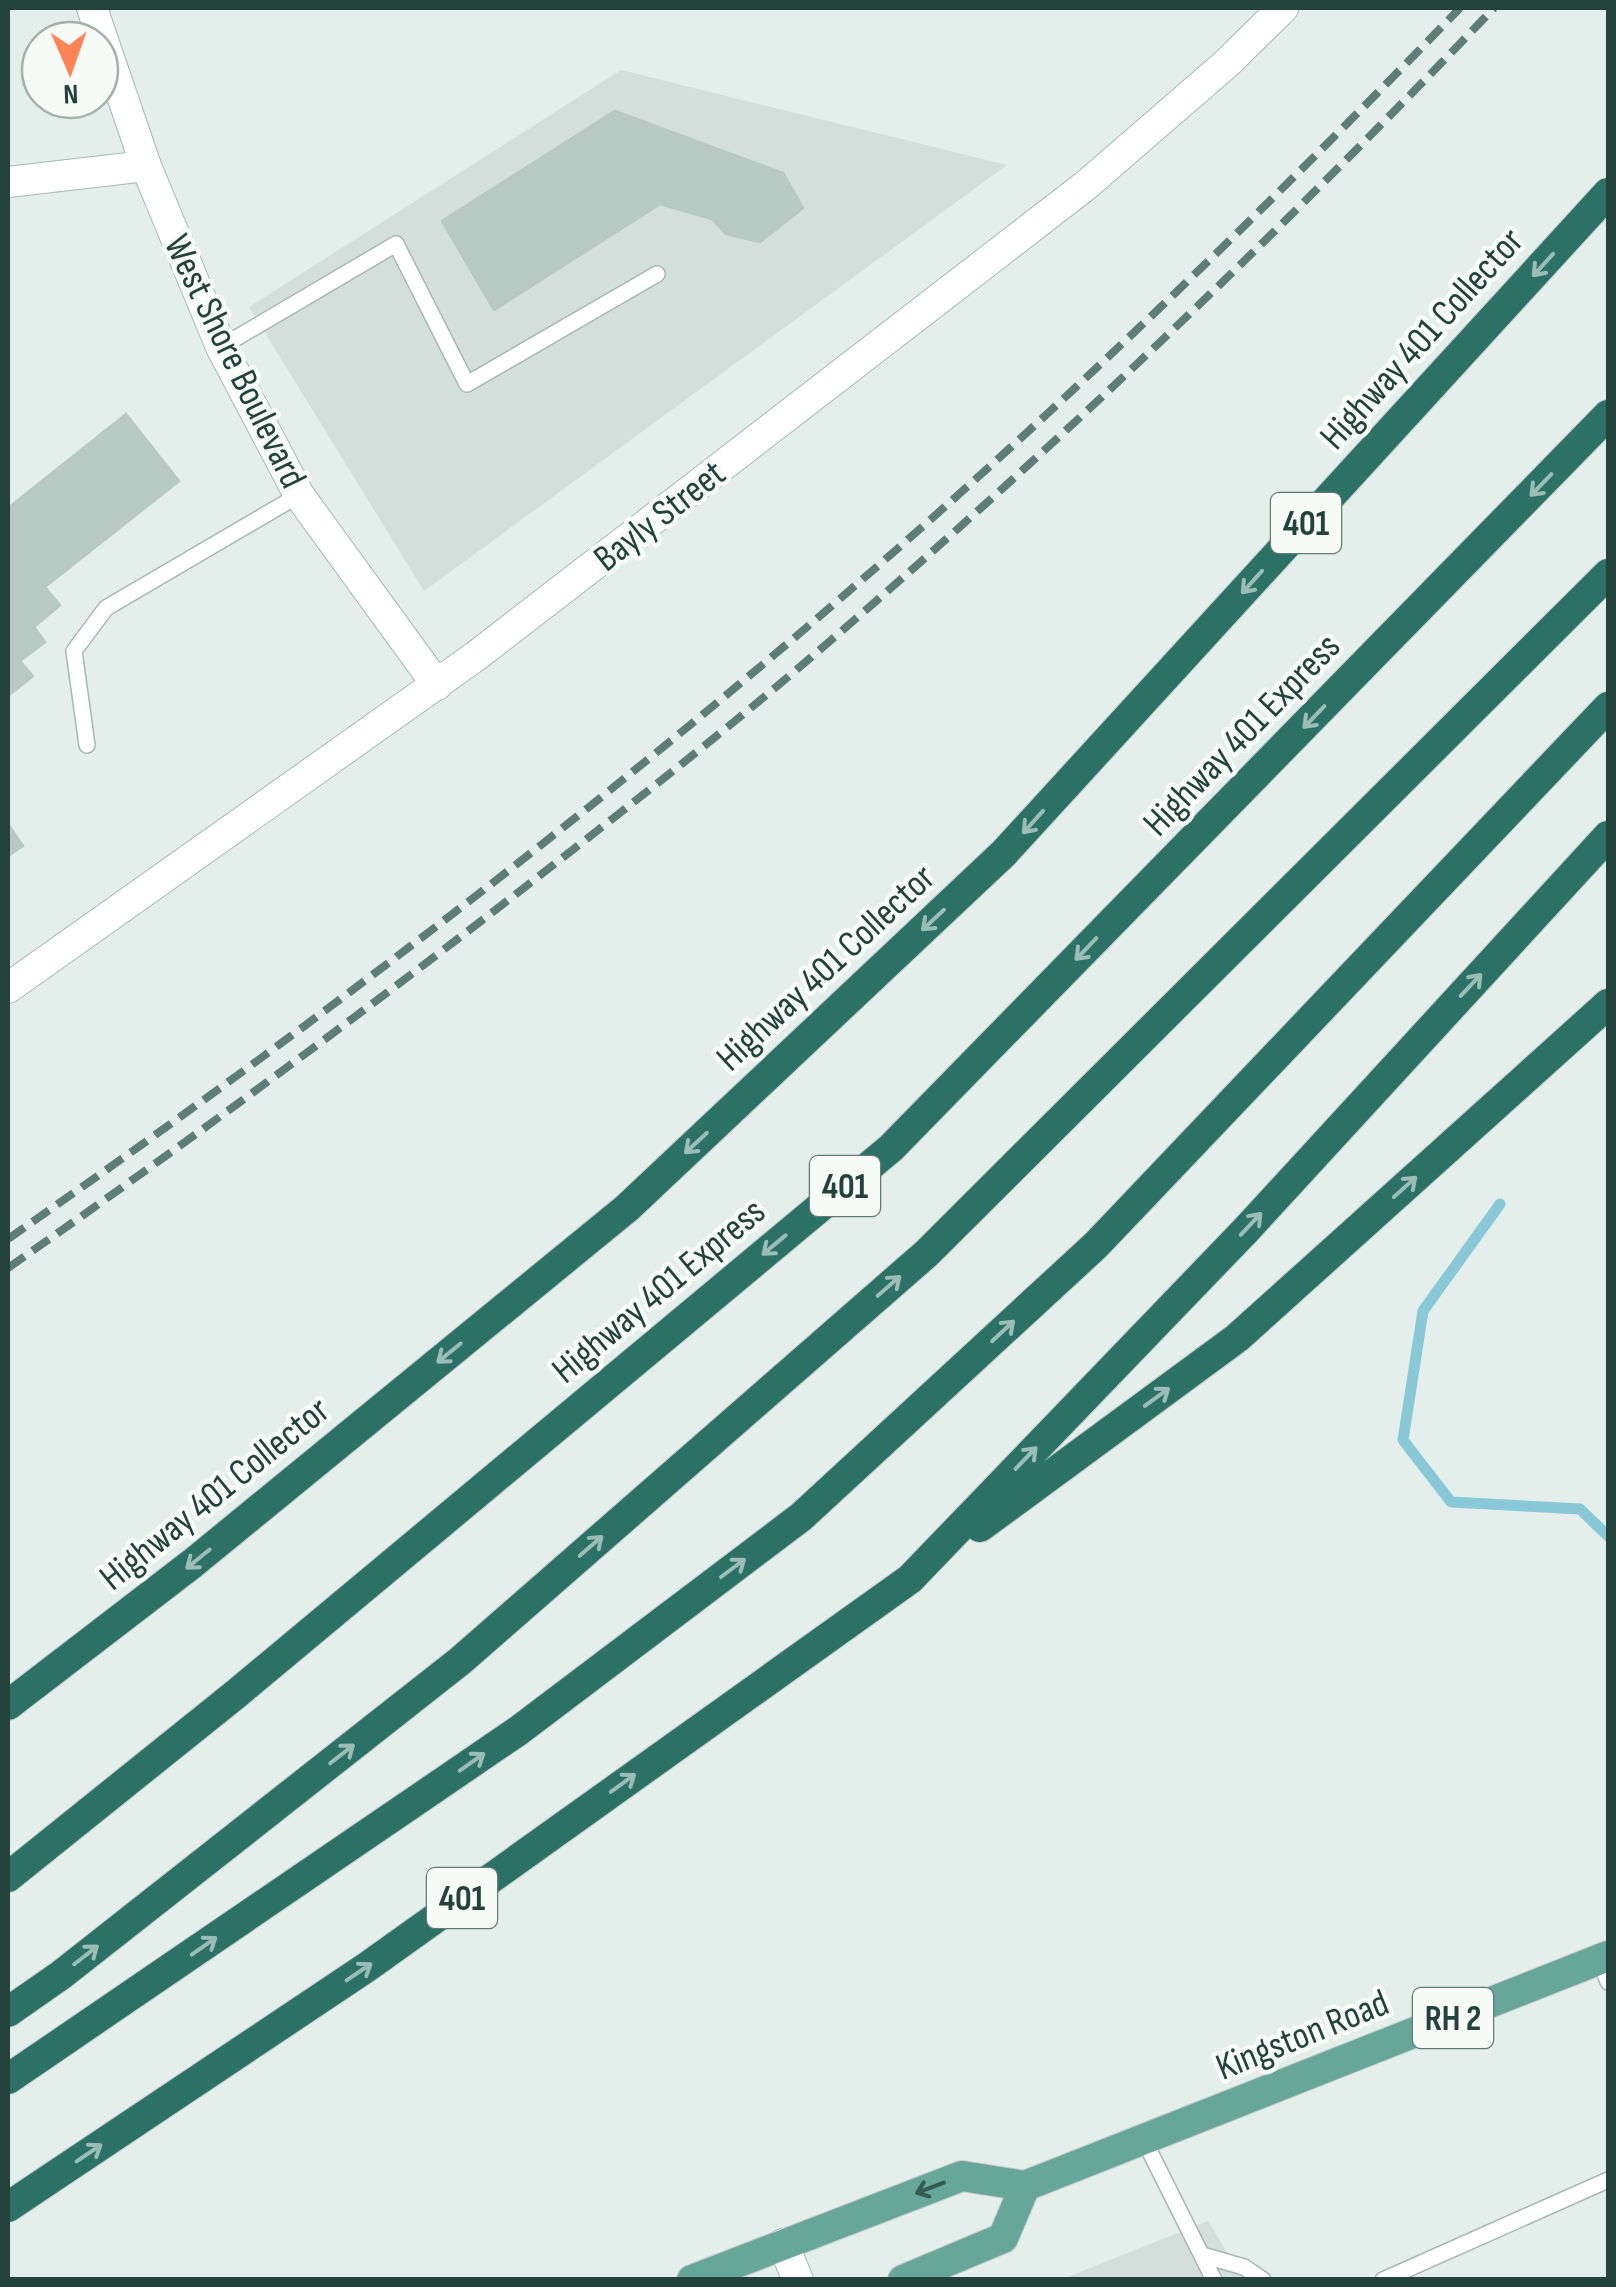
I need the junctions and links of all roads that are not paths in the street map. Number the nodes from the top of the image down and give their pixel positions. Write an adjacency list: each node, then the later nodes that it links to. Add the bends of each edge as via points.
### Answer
1 (92, 8): 3 (main road, West Shore Boulevard)
2 (1284, 8): 11 (main road, Bayly Street, via 1085,186)
3 (146, 166): 4 (main road); 7 (main road, West Shore Boulevard)
4 (8, 182)
5 (1608, 193): 18 (highway, Highway 401 Collector / 401, one-way to 18, via 990,867 627,1208 193,1564)
6 (657, 274): 7 (lane, via 467,384 396,244)
7 (221, 347): 9 (main road, West Shore Boulevard)
8 (1608, 415): 19 (highway, Highway 401 Express / 401, one-way to 19, via 891,1148)
9 (300, 496): 11 (main road, West Shore Boulevard); 13 (lane, via 106,608 74,652)
10 (1608, 574): 21 (highway, one-way to 10, via 460,1661 927,1252)
11 (437, 685): 15 (main road, Bayly Street)
12 (1608, 706): 22 (highway, one-way to 12, via 518,1730 801,1517 1096,1245)
13 (87, 745)
14 (1608, 836): 17 (highway, 401, one-way to 14, via 1246,1230)
15 (8, 988)
16 (1608, 1004): 17 (highway, one-way to 16, via 1238,1338)
17 (910, 1579): 26 (highway, 401, one-way to 17, via 367,1966)
18 (8, 1705)
19 (8, 1877)
20 (1606, 1966): 23 (main road, Kingston Road / RH 2)
21 (8, 2012)
22 (8, 2080)
23 (1144, 2140): 25 (main road, Kingston Road / RH 2); 28 (lane)
24 (1608, 2180): 34 (lane)
25 (1025, 2186): 27 (main road, one-way to 27, via 962,2176); 31 (main road, via 1002,2238)
26 (8, 2207)
27 (783, 2244): 29 (main road); 30 (main road)
28 (1202, 2255): 32 (lane); 33 (lane)
29 (692, 2280)
30 (798, 2280)
31 (903, 2280)
32 (1214, 2280)
33 (1263, 2280)
34 (1384, 2280)

